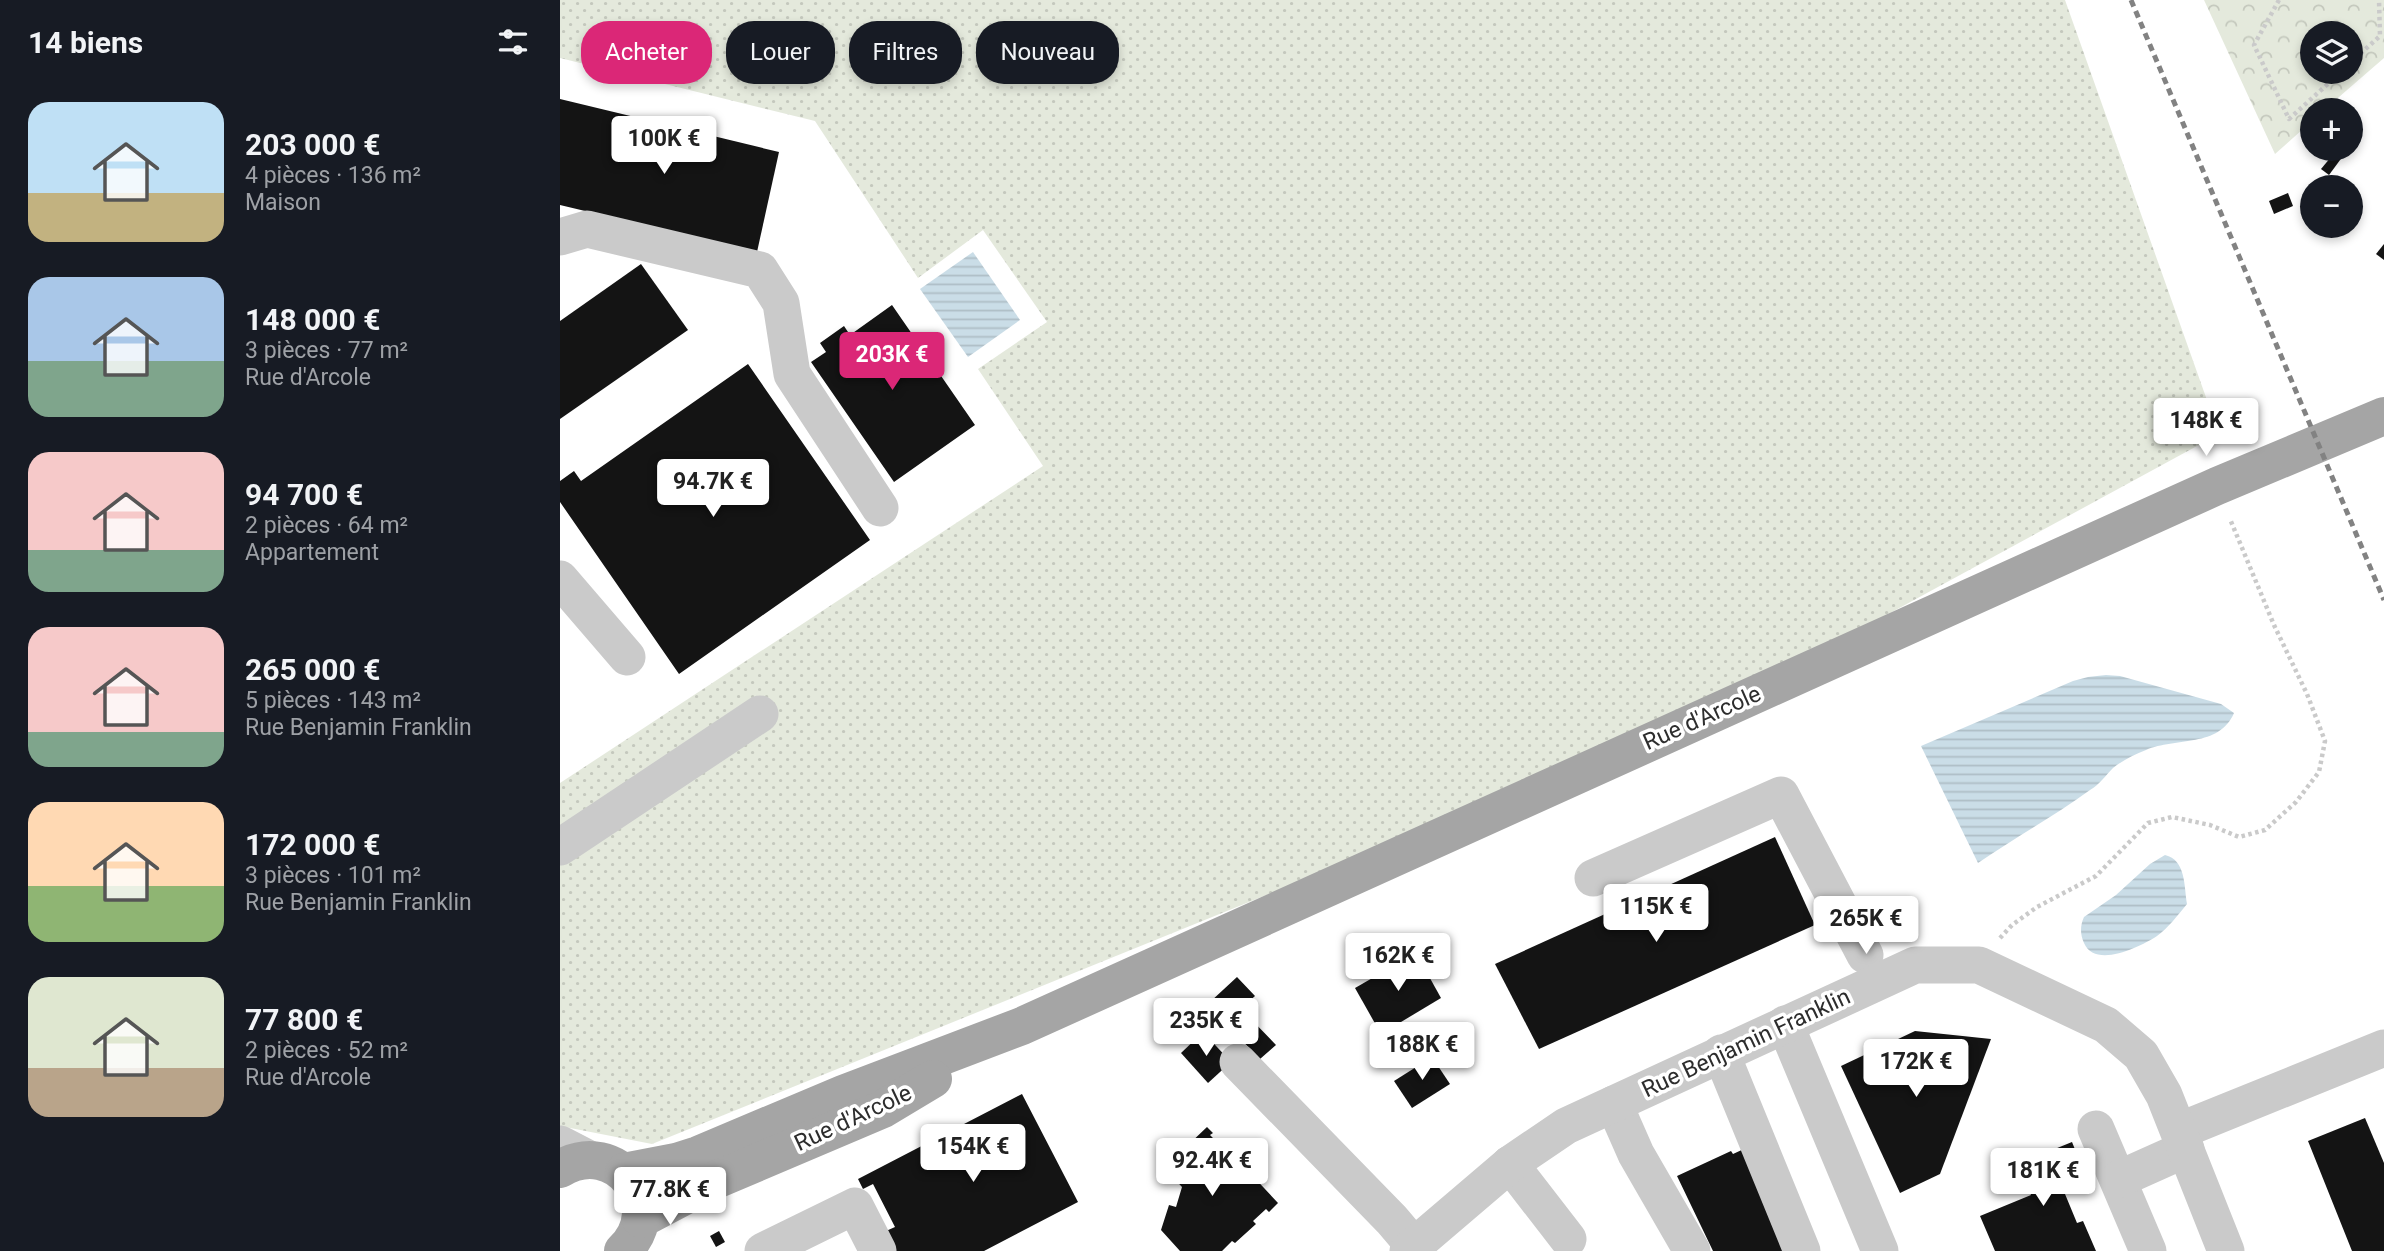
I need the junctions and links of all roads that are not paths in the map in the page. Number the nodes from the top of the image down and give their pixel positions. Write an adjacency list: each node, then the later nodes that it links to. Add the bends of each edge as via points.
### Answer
1 (560, 237): 3 (street, via 587,229 760,270 780,303 792,374)
2 (2384, 416): 11 (main road, Rue d'Arcole, via 2231,480)
3 (880, 508)
4 (560, 579): 5 (street)
5 (627, 657)
6 (760, 714): 7 (street)
7 (560, 846)
8 (1593, 878): 9 (street, via 1781,796)
9 (1865, 955)
10 (1786, 1024): 13 (street, Rue Benjamin Franklin); 17 (street, Rue Benjamin Franklin, via 1915,965 1979,965 2106,1025 2141,1055 2164,1094); 29 (street)
11 (1022, 1026): 20 (main road, Rue d'Arcole, via 698,1155); 22 (main road, Rue d'Arcole, via 883,1109 711,1182)
12 (2384, 1048): 17 (street)
13 (1721, 1053): 15 (street, Rue Benjamin Franklin); 28 (street)
14 (1238, 1062): 24 (street, via 1392,1220)
15 (1614, 1104): 19 (street, Rue Benjamin Franklin, via 1566,1126); 27 (street, via 1636,1154)
16 (2096, 1129): 21 (street)
17 (2182, 1140): 21 (street); 31 (street, Rue Benjamin Franklin)
18 (570, 1157): 20 (main road, via 607,1163)
19 (1510, 1164): 23 (street); 24 (street, Rue Benjamin Franklin)
20 (624, 1172): 22 (main road, via 641,1201)
21 (2119, 1178): 30 (street)
22 (638, 1237)
23 (1568, 1239)
24 (1411, 1248)
25 (763, 1251): 26 (street, via 855,1206)
26 (878, 1251)
27 (1692, 1251)
28 (1802, 1251)
29 (1880, 1251)
30 (2148, 1251)
31 (2226, 1251)

